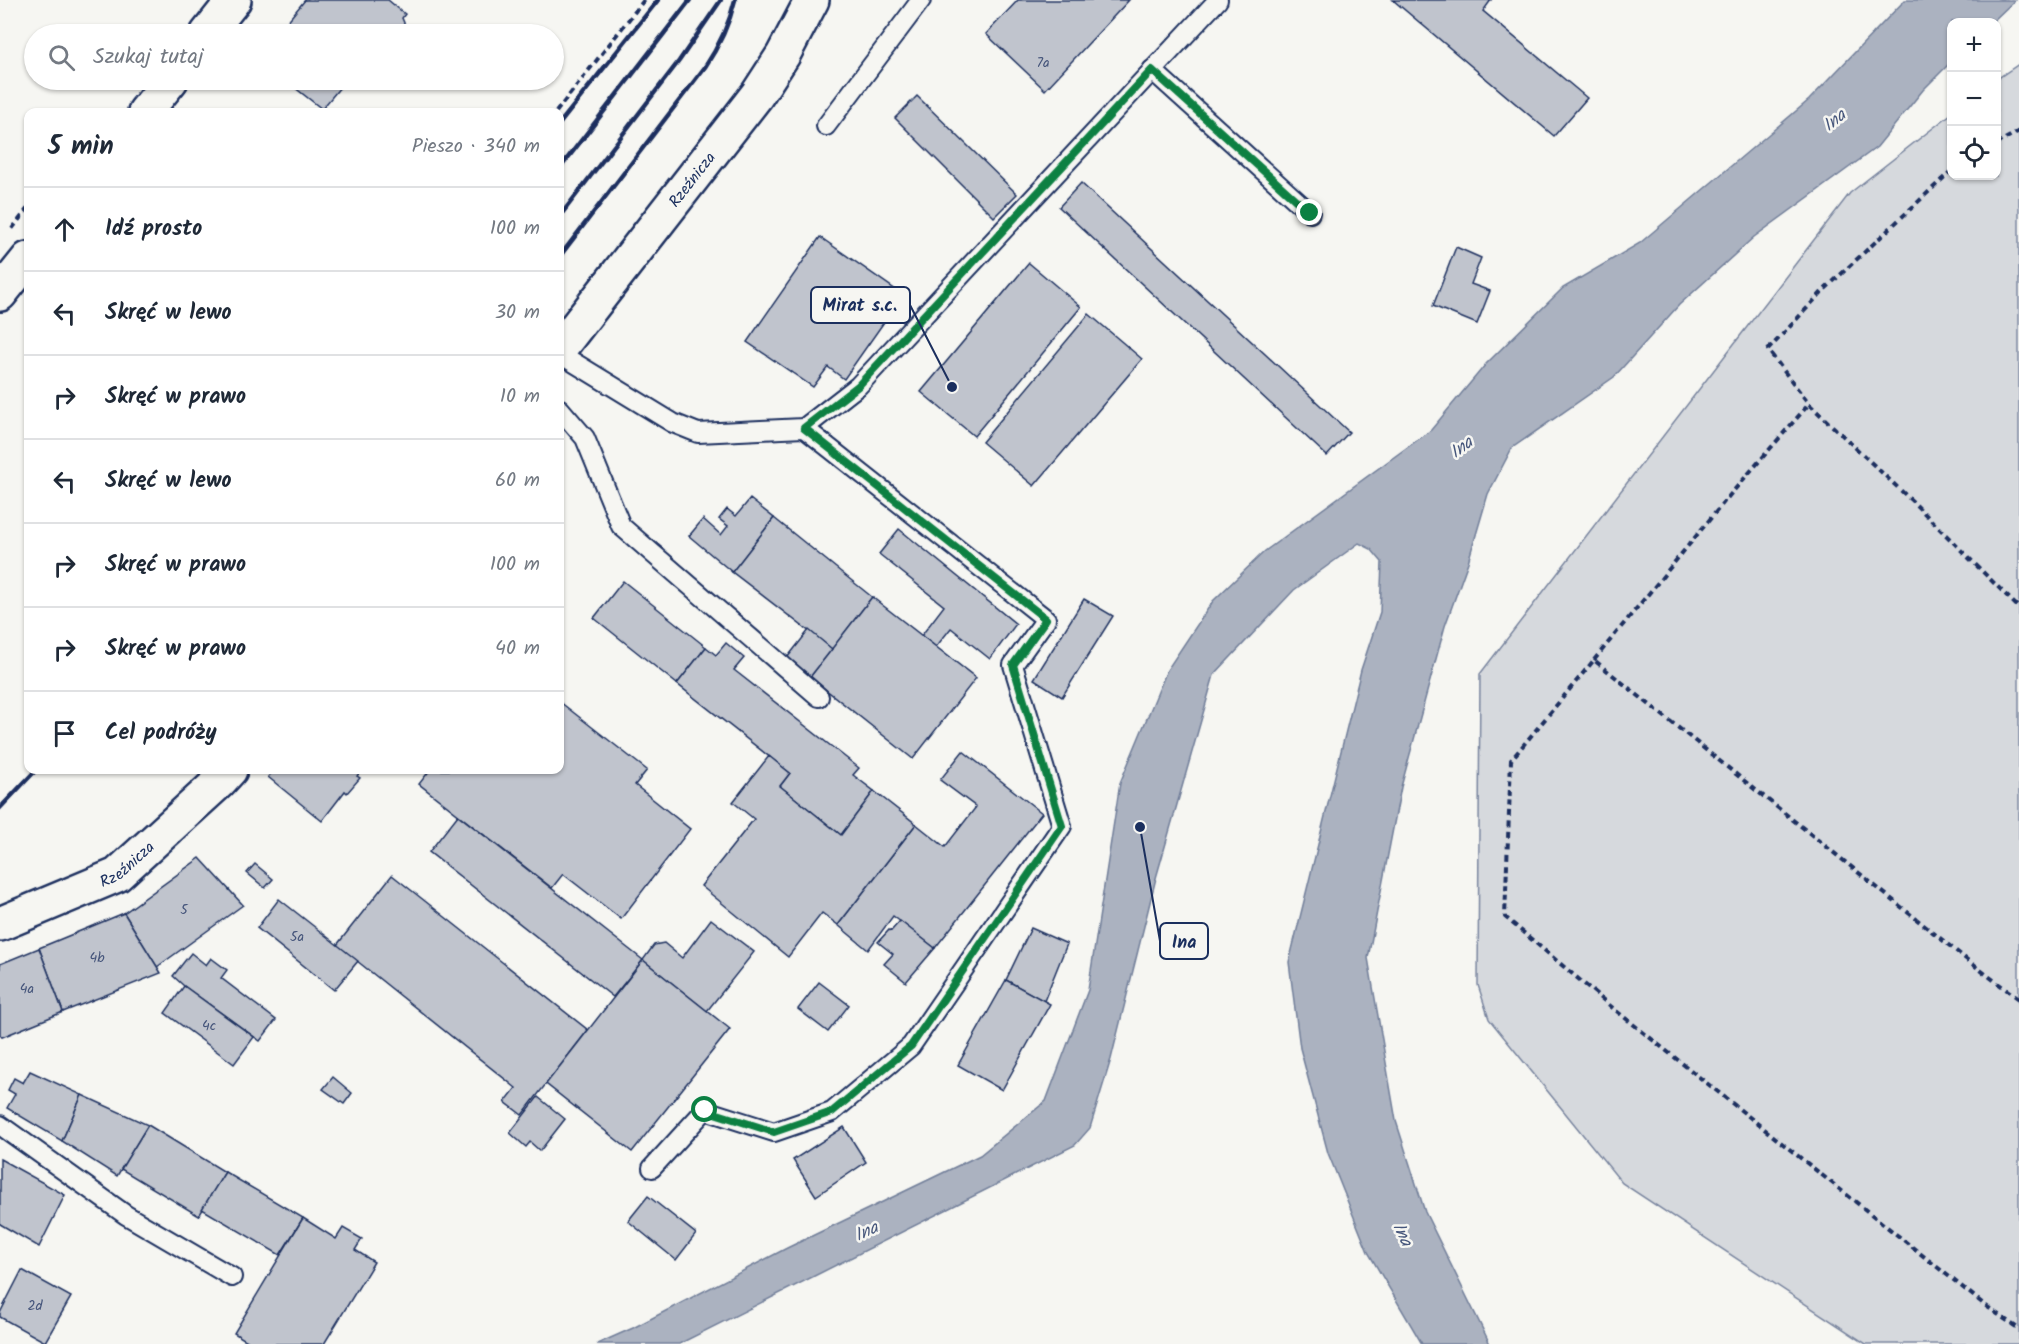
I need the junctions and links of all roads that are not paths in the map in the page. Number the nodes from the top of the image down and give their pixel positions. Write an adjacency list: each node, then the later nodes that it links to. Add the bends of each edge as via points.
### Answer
1 (234, 0): 5 (street)
2 (812, 0): 13 (street, Rzeźnicza, via 757,95)
3 (921, 0): 9 (lane)
4 (1218, 0): 6 (lane)
5 (215, 24)
6 (1152, 70): 10 (lane); 16 (lane, via 858,386)
7 (163, 90): 8 (street)
8 (148, 108)
9 (826, 126)
10 (1310, 213)
11 (24, 264): 12 (street)
12 (0, 294)
13 (564, 343)
14 (564, 356): 16 (lane, via 673,423 698,433)
15 (564, 414): 17 (lane, via 585,438 621,526)
16 (804, 428): 21 (lane, via 1046,619 1013,665 1062,826 911,1046 841,1105 832,1112 774,1132 705,1110)
17 (819, 697)
18 (226, 774): 19 (street, Rzeźnicza, via 117,875)
19 (0, 924)
20 (0, 1125): 22 (lane, via 126,1215)
21 (652, 1168)
22 (232, 1277)

